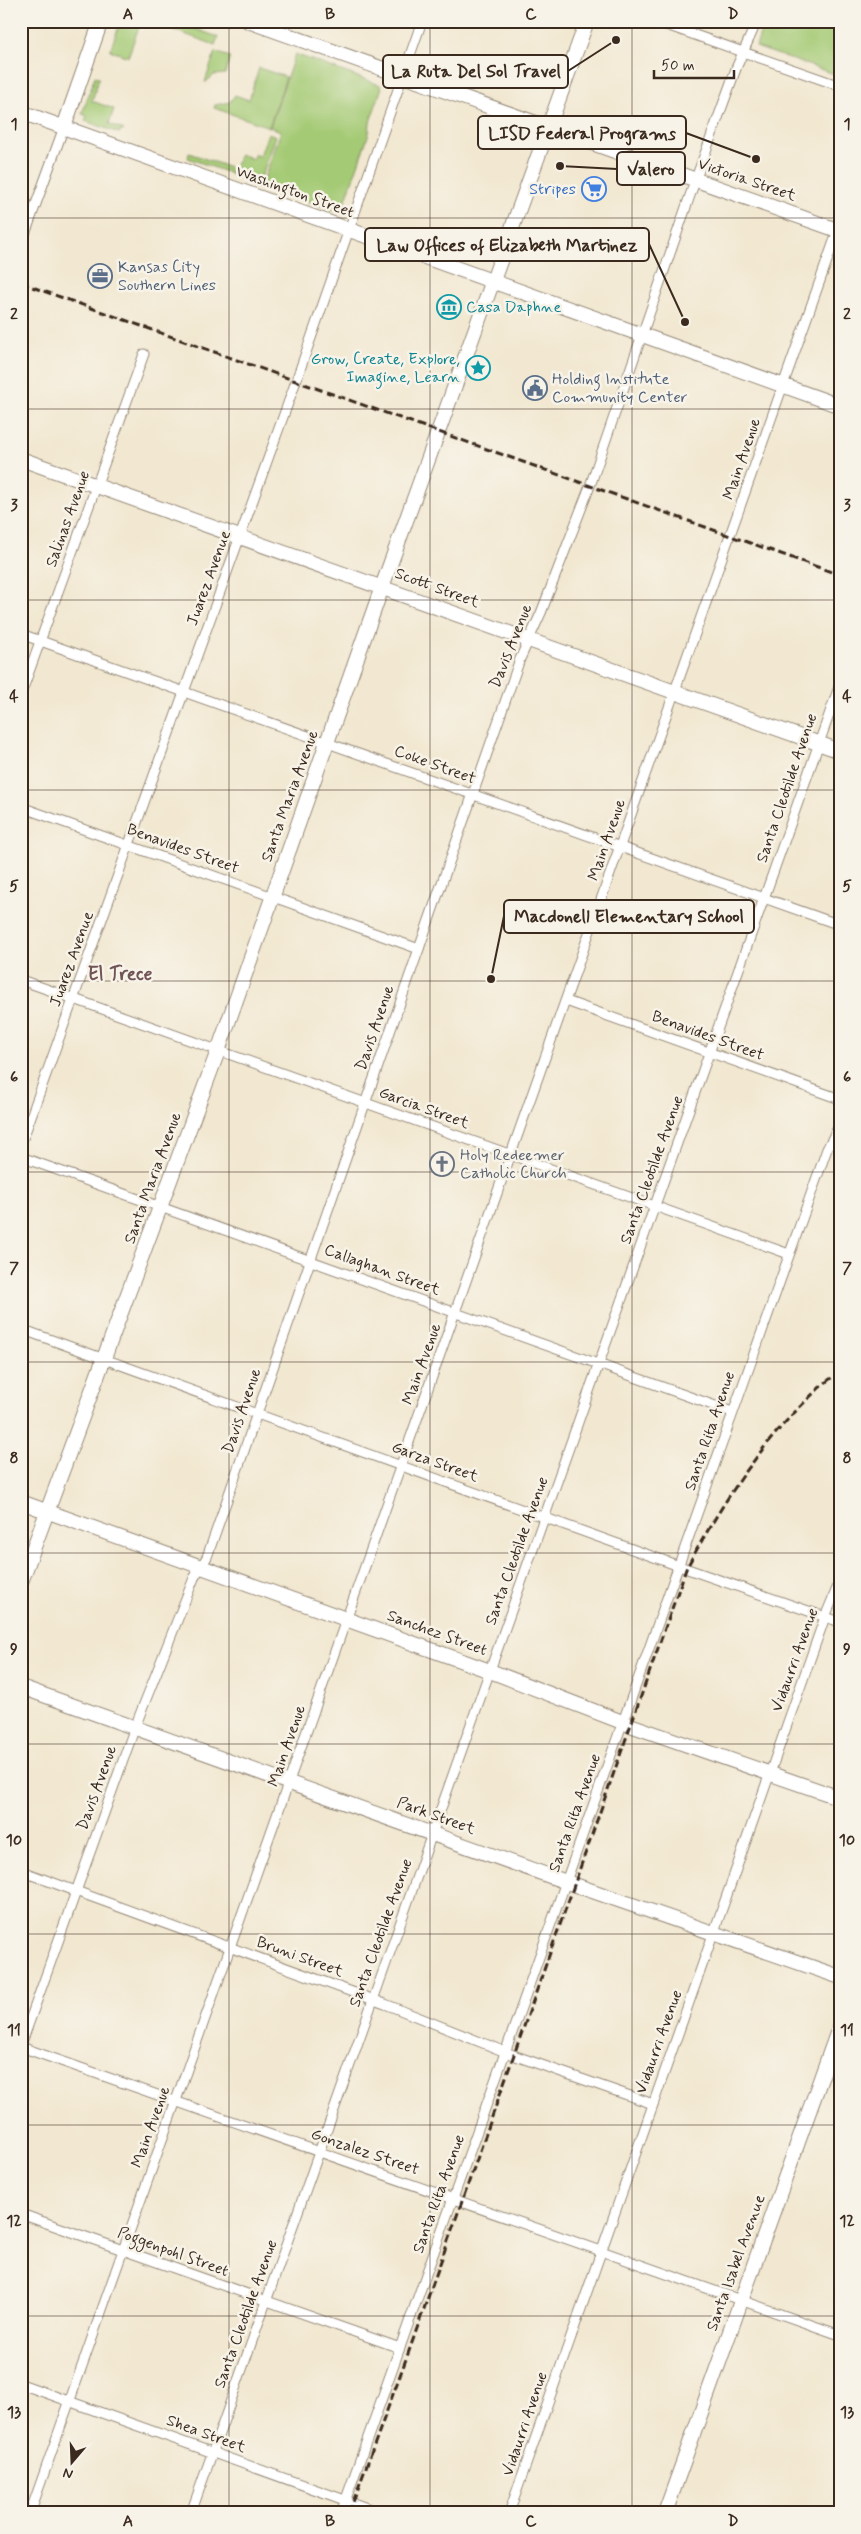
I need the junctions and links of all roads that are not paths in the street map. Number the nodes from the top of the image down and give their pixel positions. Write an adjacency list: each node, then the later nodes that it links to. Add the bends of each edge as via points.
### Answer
1 (101, 21): 11 (main road)
2 (422, 21): 8 (street, Juarez Avenue)
3 (587, 21): 12 (main road, Santa Maria Avenue)
4 (655, 21): 7 (street)
5 (756, 21): 7 (street, Davis Avenue)
6 (256, 23): 8 (main road, Victoria Street)
7 (743, 52): 9 (street); 13 (street, Davis Avenue)
8 (403, 77): 12 (main road, Victoria Street); 15 (street, Juarez Avenue)
9 (840, 86)
10 (21, 112): 11 (main road, Washington Street)
11 (64, 127): 15 (main road, Washington Street); 16 (street)
12 (548, 128): 13 (main road, Victoria Street); 17 (main road, Santa Maria Avenue)
13 (695, 181): 14 (main road, Victoria Street); 18 (street, Davis Avenue)
14 (839, 228): 20 (street, Main Avenue)
15 (348, 230): 17 (main road, Washington Street); 24 (street, Juarez Avenue)
16 (21, 245)
17 (494, 281): 18 (main road, Washington Street); 25 (main road, Santa Maria Avenue)
18 (644, 334): 20 (main road, Washington Street); 27 (street, Davis Avenue, via 590,486)
19 (144, 354): 23 (street, Salinas Avenue)
20 (784, 384): 21 (main road, Washington Street); 31 (street, Main Avenue)
21 (840, 406)
22 (21, 459): 23 (main road, Scott Street)
23 (96, 485): 24 (main road, Scott Street); 28 (street, Salinas Avenue)
24 (240, 536): 25 (main road, Scott Street); 30 (street, Juarez Avenue)
25 (382, 587): 27 (main road, Scott Street); 33 (main road, Santa Maria Avenue)
26 (21, 634): 28 (street, Coke Street)
27 (529, 640): 31 (main road, Scott Street); 36 (street, Davis Avenue)
28 (40, 641): 30 (street, Coke Street); 32 (street, Salinas Avenue)
29 (840, 684): 34 (street, Santa Cleotilde Avenue)
30 (184, 692): 33 (street, Coke Street); 38 (street, Juarez Avenue)
31 (675, 692): 34 (main road, Scott Street); 39 (street, Main Avenue)
32 (21, 694)
33 (327, 743): 36 (street, Coke Street); 40 (main road, Santa Maria Avenue)
34 (819, 744): 35 (main road, Scott Street); 41 (street, Santa Cleotilde Avenue)
35 (840, 751)
36 (472, 794): 39 (street, Coke Street); 43 (street, Davis Avenue)
37 (21, 807): 38 (street, Benavides Street)
38 (129, 846): 40 (street, Benavides Street); 45 (street, Juarez Avenue)
39 (620, 847): 41 (street, Coke Street); 46 (street, Main Avenue)
40 (273, 897): 43 (street, Benavides Street); 47 (main road, Santa Maria Avenue)
41 (764, 898): 42 (street, Coke Street); 48 (street, Santa Cleotilde Avenue)
42 (840, 925)
43 (419, 949): 50 (street, Davis Avenue)
44 (21, 980): 45 (street, Garcia Street)
45 (74, 999): 47 (street, Garcia Street); 52 (street, Juarez Avenue)
46 (566, 1001): 48 (street, Benavides Street); 53 (street, Main Avenue)
47 (218, 1051): 50 (street, Garcia Street); 56 (main road, Santa Maria Avenue)
48 (710, 1052): 49 (street, Benavides Street); 55 (street, Santa Cleotilde Avenue)
49 (840, 1099)
50 (365, 1103): 53 (street, Garcia Street); 58 (street, Davis Avenue)
51 (840, 1124): 57 (street, Santa Rita Avenue, via 827,1149)
52 (21, 1144)
53 (511, 1155): 55 (street, Garcia Street); 59 (street, Main Avenue)
54 (21, 1157): 56 (street, Callaghan Street)
55 (655, 1206): 57 (street, Garcia Street); 62 (street, Santa Cleotilde Avenue)
56 (162, 1208): 58 (street, Callaghan Street); 61 (main road, Santa Maria Avenue)
57 (789, 1254): 63 (street, Santa Rita Avenue)
58 (310, 1261): 59 (street, Callaghan Street); 64 (street, Davis Avenue)
59 (456, 1313): 62 (street, Callaghan Street); 65 (street, Main Avenue)
60 (21, 1329): 61 (street, Garza Street)
61 (104, 1358): 64 (street, Garza Street); 67 (main road, Santa Maria Avenue)
62 (599, 1364): 63 (street, Callaghan Street); 68 (street, Santa Cleotilde Avenue)
63 (732, 1412): 69 (street, Santa Rita Avenue)
64 (257, 1414): 65 (street, Garza Street); 70 (street, Davis Avenue)
65 (401, 1466): 68 (street, Garza Street); 74 (street, Main Avenue)
66 (21, 1502): 67 (main road, Sanchez Street)
67 (47, 1512): 70 (main road, Sanchez Street); 71 (main road, Santa Maria Avenue)
68 (545, 1518): 69 (street, Garza Street); 76 (street, Santa Cleotilde Avenue)
69 (679, 1566): 73 (street, Garza Street); 78 (street, Santa Rita Avenue)
70 (201, 1567): 74 (main road, Sanchez Street); 79 (street, Davis Avenue)
71 (21, 1582)
72 (840, 1582): 73 (street, Vidaurri Avenue)
73 (825, 1617): 75 (street, Garza Street); 80 (street, Vidaurri Avenue)
74 (347, 1620): 76 (main road, Sanchez Street); 81 (street, Main Avenue)
75 (840, 1622)
76 (490, 1671): 78 (main road, Sanchez Street); 83 (street, Santa Cleotilde Avenue)
77 (21, 1687): 79 (main road, Park Street)
78 (624, 1723): 80 (main road, Sanchez Street); 85 (street, Santa Rita Avenue)
79 (135, 1727): 81 (main road, Park Street); 86 (street, Davis Avenue)
80 (770, 1774): 82 (main road, Sanchez Street); 87 (street, Vidaurri Avenue)
81 (290, 1783): 83 (main road, Park Street); 88 (street, Main Avenue)
82 (840, 1798)
83 (432, 1834): 85 (main road, Park Street); 90 (street, Santa Cleotilde Avenue)
84 (21, 1871): 86 (street, Bruni Street)
85 (566, 1882): 87 (main road, Park Street); 93 (street, Santa Rita Avenue)
86 (76, 1891): 88 (street, Bruni Street); 92 (street, Davis Avenue)
87 (714, 1932): 89 (main road, Park Street); 95 (street, Vidaurri Avenue)
88 (231, 1948): 90 (street, Bruni Street); 94 (street, Main Avenue)
89 (840, 1977)
90 (373, 2000): 93 (street, Bruni Street); 96 (street, Santa Cleotilde Avenue)
91 (840, 2026): 102 (main road, Santa Isabel Avenue)
92 (21, 2046): 94 (street, Gonzalez Street)
93 (506, 2053): 95 (street, Bruni Street); 97 (street, Santa Rita Avenue)
94 (176, 2101): 96 (street, Gonzalez Street); 99 (street, Main Avenue)
95 (653, 2104): 100 (street, Vidaurri Avenue)
96 (319, 2152): 97 (street, Gonzalez Street); 101 (street, Santa Cleotilde Avenue)
97 (452, 2199): 100 (street, Gonzalez Street); 104 (street, Santa Rita Avenue)
98 (21, 2214): 99 (street, Poggenpohl Street)
99 (123, 2250): 101 (street, Poggenpohl Street); 106 (street, Main Avenue)
100 (600, 2252): 102 (street, Gonzalez Street); 113 (street, Vidaurri Avenue)
101 (266, 2301): 104 (street, Poggenpohl Street); 107 (street, Santa Cleotilde Avenue)
102 (740, 2302): 103 (street, Gonzalez Street); 114 (main road, Santa Isabel Avenue)
103 (840, 2335)
104 (400, 2348): 108 (street, Santa Rita Avenue)
105 (21, 2384): 106 (street, Shea Street)
106 (70, 2401): 107 (street, Shea Street); 109 (street, Main Avenue)
107 (212, 2452): 108 (street, Shea Street); 110 (street, Santa Cleotilde Avenue)
108 (346, 2500): 111 (street, Santa Rita Avenue); 112 (street, Shea Street)
109 (30, 2513)
110 (191, 2513)
111 (341, 2513)
112 (381, 2513)
113 (509, 2513)
114 (665, 2513)

